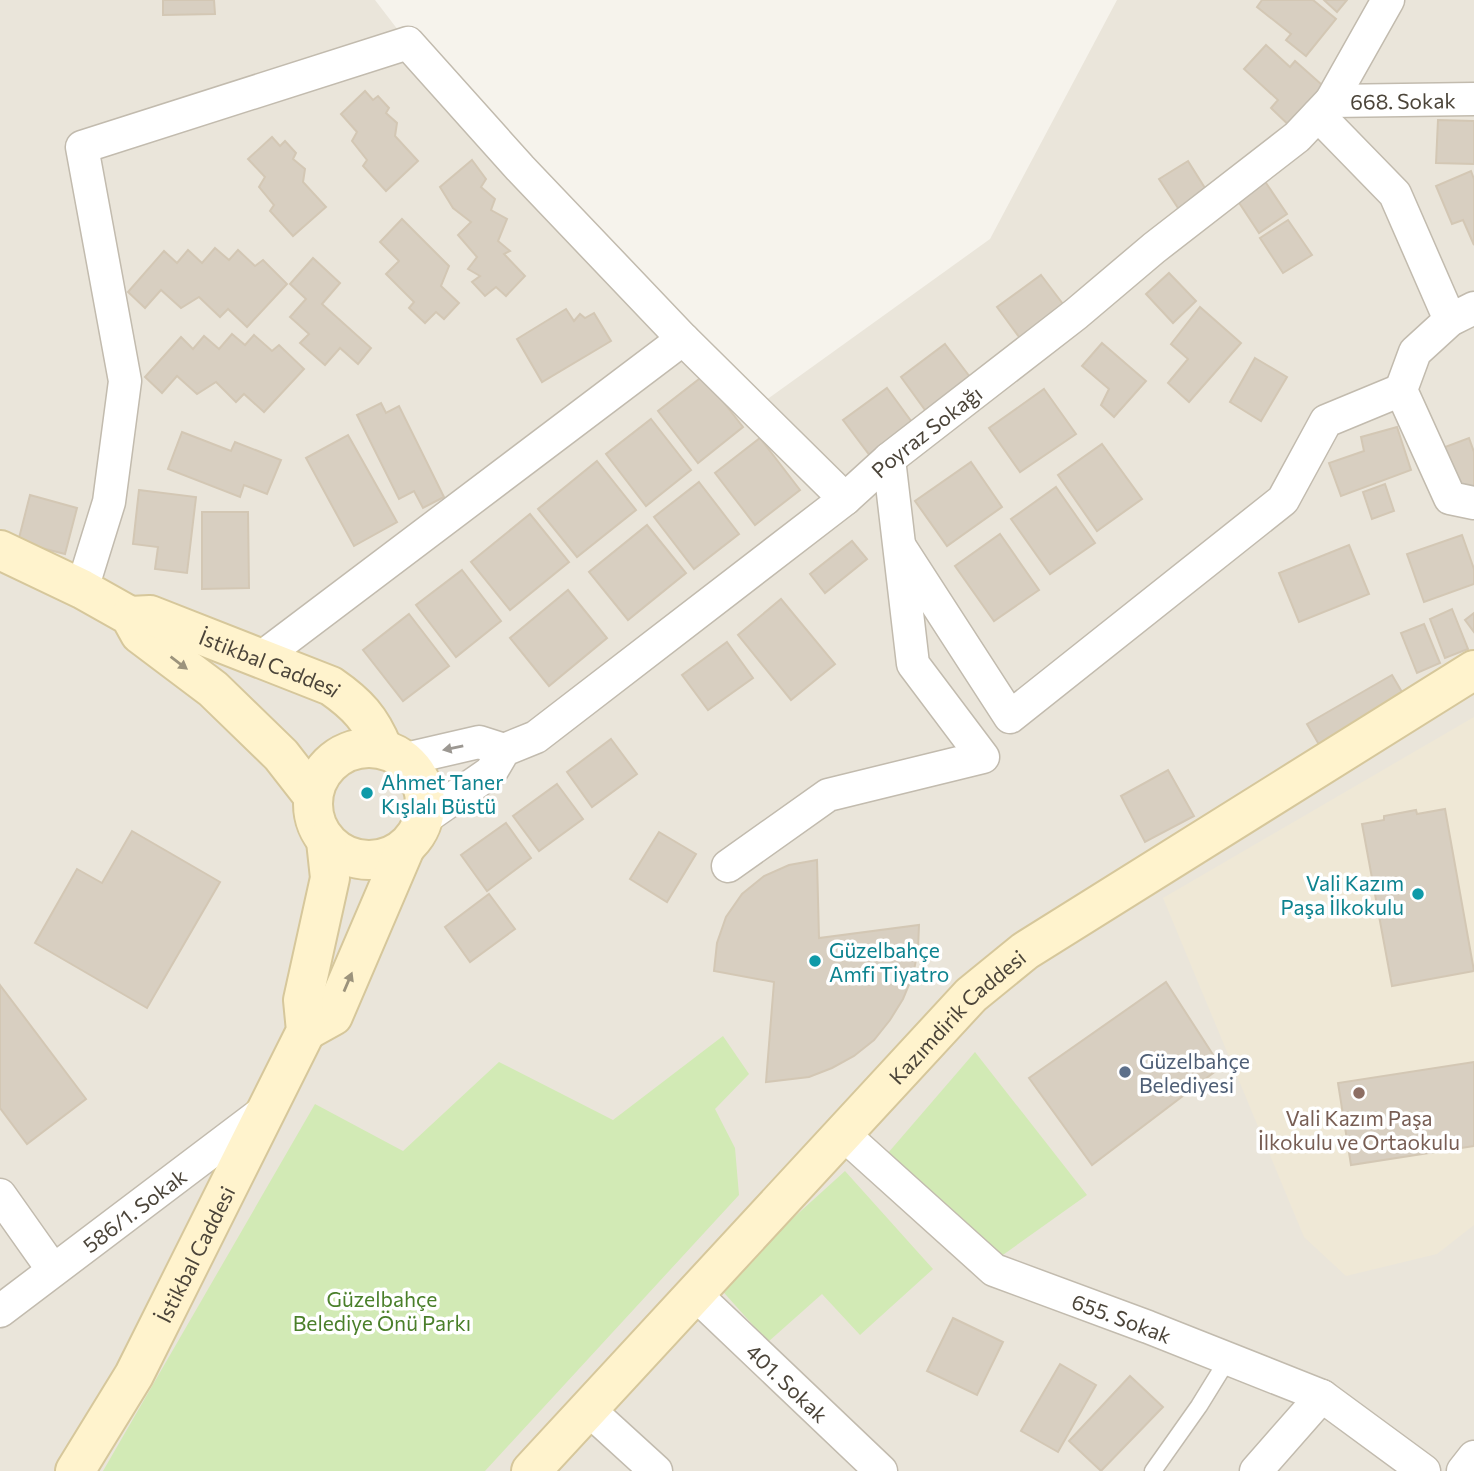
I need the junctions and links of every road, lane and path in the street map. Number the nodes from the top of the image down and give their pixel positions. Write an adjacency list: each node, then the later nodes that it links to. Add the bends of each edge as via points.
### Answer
1 (1388, 0): 3 (street, Poyraz Sokağı)
2 (1474, 99): 3 (street, 668. Sokak)
3 (1325, 108): 4 (street, via 1395,194); 7 (street, Poyraz Sokağı, via 1297,137)
4 (1462, 314): 6 (street, via 1415,352)
5 (683, 339): 8 (street); 12 (street, via 408,43 82,147 125,381 109,502); 14 (street)
6 (1401, 390): 9 (street, via 1450,498); 10 (street, via 1326,421 1283,500 1010,717)
7 (889, 459): 8 (street, Poyraz Sokağı); 10 (street)
8 (845, 499): 16 (street, Poyraz Sokağı, via 536,737)
9 (1474, 503)
10 (900, 547): 21 (street, via 912,664 984,757 828,795)
11 (0, 550): 12 (main road, İstikbal Caddesi)
12 (82, 589): 13 (main road, İstikbal Caddesi)
13 (130, 616): 14 (main road, İstikbal Caddesi, via 150,615); 18 (main road, İstikbal Caddesi, one-way to 18, via 140,634 213,689 281,755)
14 (261, 658): 17 (main road, İstikbal Caddesi, via 331,686 356,703)
15 (1474, 670): 24 (main road, Kazımdirik Caddesi, via 1025,951 971,995)
16 (504, 750): 17 (street, one-way to 17, via 479,742); 19 (street, via 491,772)
17 (392, 754): 18 (main road, via 360,749 343,755 318,780); 19 (main road, via 412,769 420,782 424,801)
18 (313, 796): 20 (main road, via 314,814)
19 (414, 834): 20 (main road, via 383,859 345,855); 22 (main road, one-way to 19, via 333,1016)
20 (326, 841): 22 (main road, İstikbal Caddesi, via 330,878 303,1000)
21 (728, 866)
22 (306, 1031): 23 (main road, İstikbal Caddesi)
23 (268, 1109): 26 (street, 586/1. Sokak); 30 (main road, İstikbal Caddesi)
24 (842, 1133): 27 (main road, Kazımdirik Caddesi); 29 (street, 655. Sokak, via 994,1270)
25 (0, 1195): 26 (street)
26 (53, 1270): 28 (street, 586/1. Sokak)
27 (695, 1294): 32 (main road, Kazımdirik Caddesi); 38 (street, 401. Sokak)
28 (0, 1311)
29 (1228, 1359): 31 (street, 655. Sokak); 39 (lane)
30 (134, 1375): 34 (main road, İstikbal Caddesi); 35 (main road)
31 (1322, 1396): 40 (street); 41 (street, 655. Sokak)
32 (588, 1409): 36 (main road, Kazımdirik Caddesi); 37 (street)
33 (1474, 1457): 42 (street)
34 (75, 1471)
35 (90, 1471)
36 (531, 1471)
37 (656, 1471)
38 (881, 1471)
39 (1153, 1471)
40 (1256, 1471)
41 (1424, 1471)
42 (1463, 1471)

